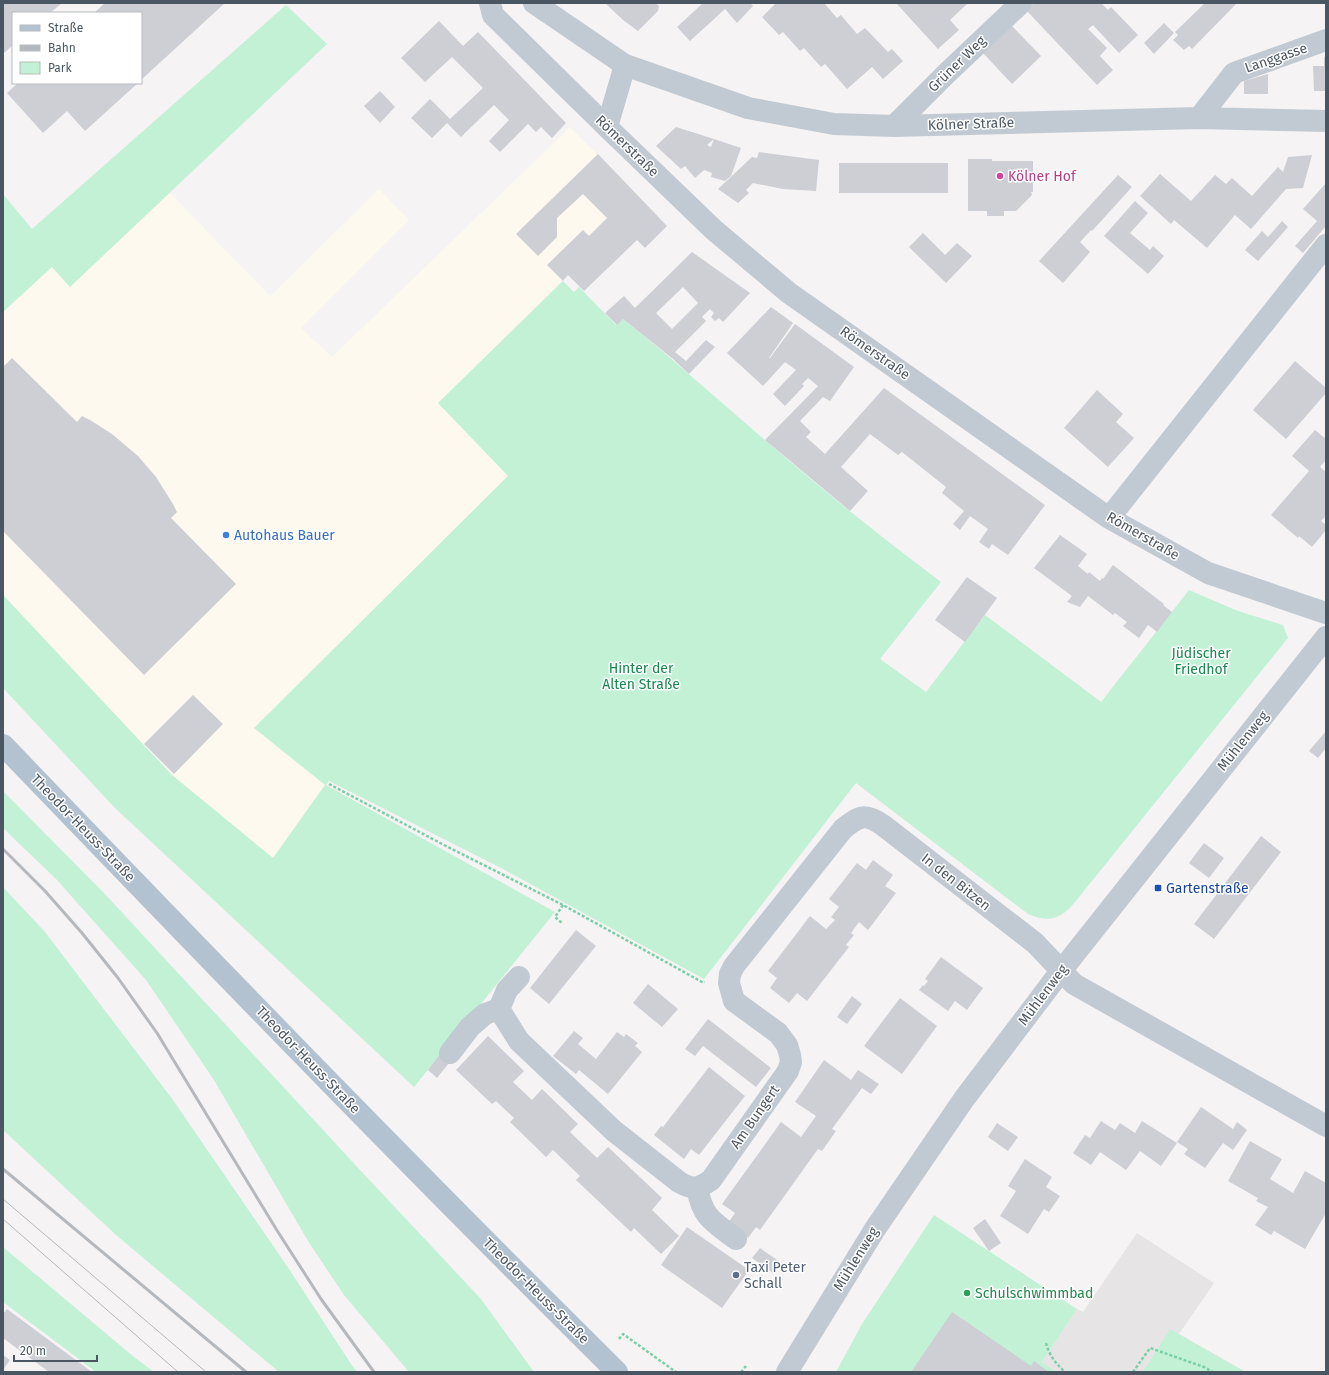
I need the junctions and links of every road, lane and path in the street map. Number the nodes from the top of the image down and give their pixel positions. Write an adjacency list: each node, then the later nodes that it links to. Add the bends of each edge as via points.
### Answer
1 (490, 3): 9 (street, Römerstraße, via 494,14)
2 (534, 3): 5 (street, Kölner Straße)
3 (1021, 3): 8 (street, Grüner Weg)
4 (1326, 40): 6 (street, Langgasse, via 1234,73)
5 (625, 65): 8 (street, Kölner Straße, via 748,108 834,124); 9 (street)
6 (1199, 118): 7 (street, Kölner Straße); 8 (street, Kölner Straße)
7 (1326, 120)
8 (894, 126)
9 (607, 127): 11 (street, Römerstraße, via 714,230 789,292)
10 (1326, 245): 11 (street)
11 (1109, 518): 12 (street, Römerstraße, via 1208,573)
12 (1326, 613)
13 (1326, 637): 18 (street, Mühlenweg)
14 (3, 745): 27 (main road, Theodor-Heuss-Straße, via 515,1271)
15 (329, 784): 16 (path)
16 (563, 905): 17 (path, via 555,918); 20 (path, via 702,982)
17 (563, 924)
18 (1061, 971): 20 (street, In den Bitzen, via 1035,943 875,820 867,817 854,820 843,829 734,966); 23 (street, via 1074,984); 32 (street, Mühlenweg, via 964,1099 875,1229)
19 (519, 977): 21 (street, via 507,990)
20 (729, 983): 24 (street, Am Bungert, via 734,1001 778,1033 787,1045 791,1062 788,1071 711,1180)
21 (499, 1008): 22 (street, via 485,1014 470,1027); 24 (street, via 519,1041 614,1131 679,1182)
22 (450, 1052)
23 (1326, 1126)
24 (697, 1188): 25 (street, via 700,1203 708,1218)
25 (736, 1239)
26 (1046, 1343): 33 (path, via 1048,1352)
27 (601, 1356): 29 (main road, Theodor-Heuss-Straße); 30 (path, via 623,1334)
28 (746, 1366): 31 (path)
29 (617, 1372)
30 (676, 1372)
31 (741, 1372)
32 (787, 1372)
33 (1065, 1372)
34 (1133, 1372): 35 (path, via 1150,1348)
35 (1213, 1372)

